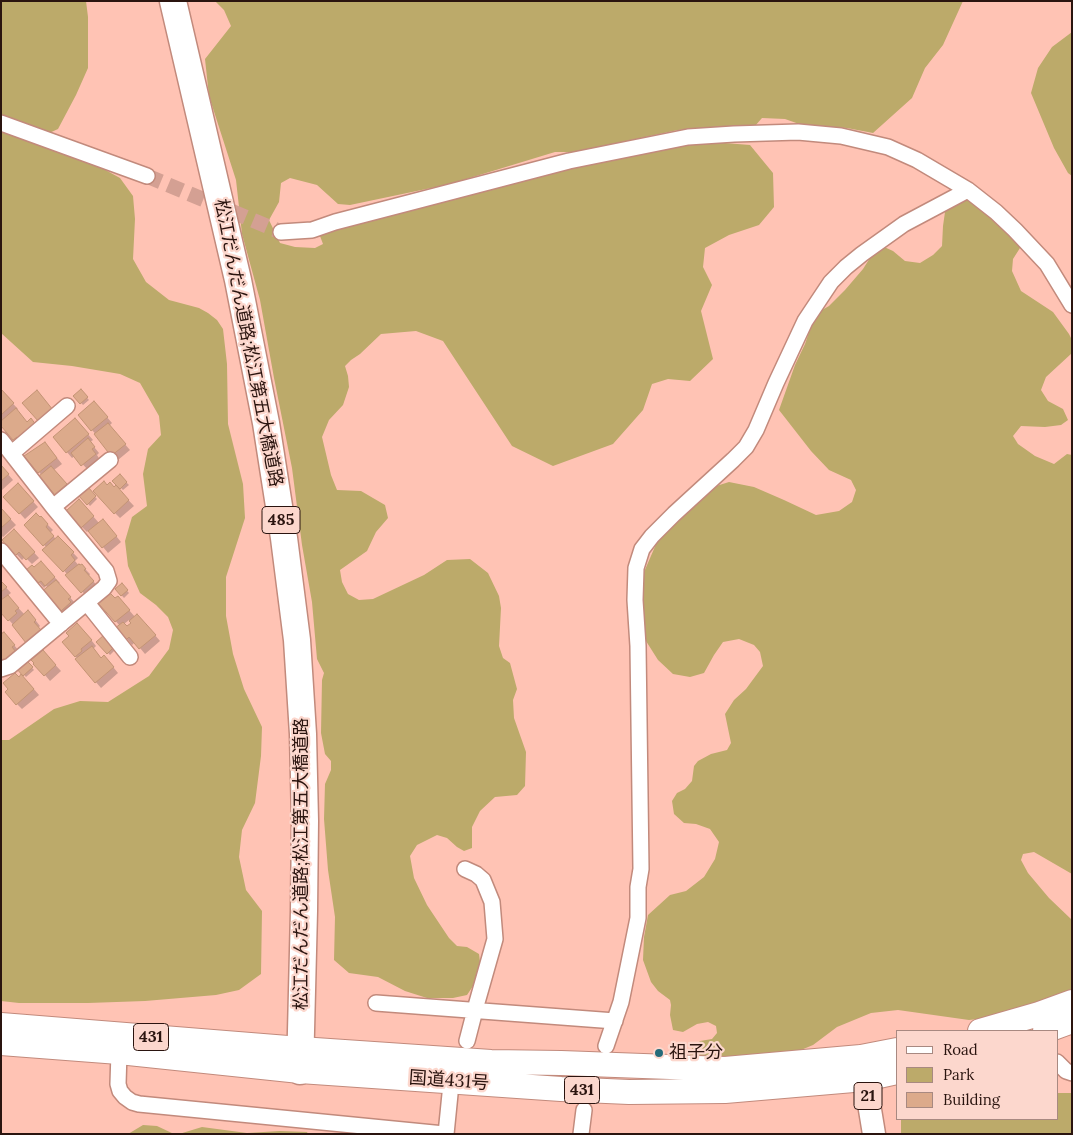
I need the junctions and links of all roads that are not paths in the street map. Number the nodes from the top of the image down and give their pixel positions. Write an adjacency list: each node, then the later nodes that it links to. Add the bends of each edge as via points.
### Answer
1 (173, 1): 30 (highway, 松江だんだん道路;松江第五大橋道路 / 485, via 238,280 266,423 297,640 306,821)
2 (1, 123): 3 (street)
3 (147, 176)
4 (968, 190): 5 (street, via 888,147 841,136 798,132 734,134 688,137 569,161 312,230); 6 (street, via 996,212 1047,264); 20 (street, via 904,224 862,254 831,282 805,321 746,446 642,549 636,568 641,869 638,918)
5 (281, 232)
6 (1072, 305)
7 (67, 406): 9 (street)
8 (1, 440): 9 (street)
9 (12, 453): 11 (street)
10 (110, 460): 11 (street)
11 (53, 507): 13 (street, via 109,576 108,584)
12 (1, 551): 14 (street)
13 (87, 603): 14 (street); 15 (street)
14 (61, 624): 16 (street, via 10,666)
15 (130, 657)
16 (1, 669)
17 (465, 869): 25 (street, via 483,880 492,902 495,939)
18 (1072, 1002): 23 (highway)
19 (376, 1003): 20 (street)
20 (615, 1021): 27 (street)
21 (1072, 1021): 24 (highway)
22 (1, 1025): 30 (highway, 国道431号 / 431)
23 (983, 1030)
24 (1048, 1030)
25 (467, 1041)
26 (1, 1043): 29 (highway, 国道431号 / 431)
27 (606, 1046)
28 (896, 1051): 32 (highway, 国道431号 / 431)
29 (119, 1052): 30 (highway, 国道431号 / 431); 37 (street, via 120,1091 139,1104)
30 (300, 1060): 32 (highway, 国道431号 / 431, via 561,1063 724,1069)
31 (1058, 1063): 34 (street)
32 (863, 1068): 33 (highway, 国道431号 / 431); 39 (main road, 21)
33 (896, 1072)
34 (1072, 1074)
35 (450, 1094): 37 (street)
36 (584, 1110): 38 (street)
37 (445, 1134)
38 (581, 1134)
39 (874, 1134)

